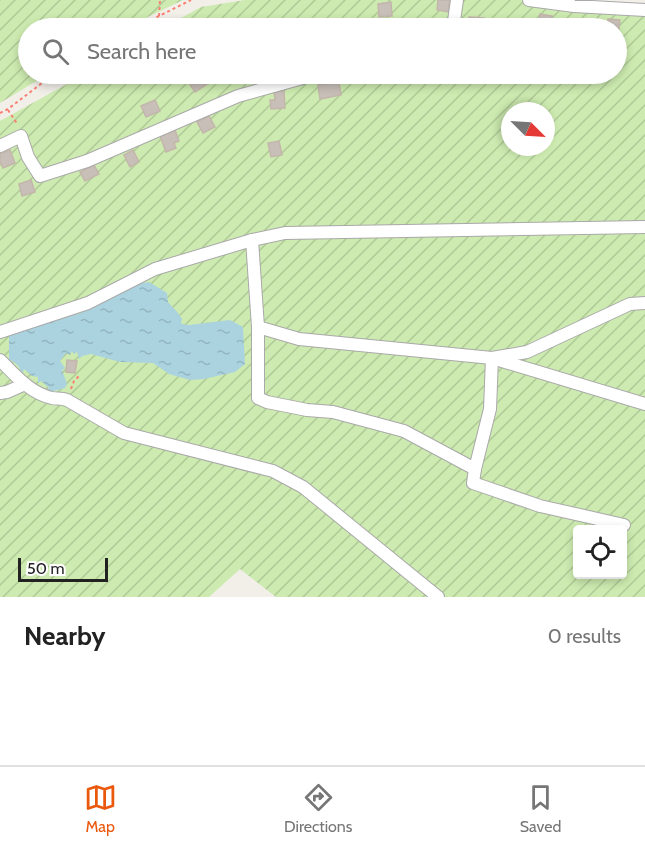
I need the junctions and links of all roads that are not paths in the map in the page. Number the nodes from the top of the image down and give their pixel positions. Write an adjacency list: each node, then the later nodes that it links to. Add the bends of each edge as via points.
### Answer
1 (457, 0): 4 (street)
2 (529, 0): 3 (street)
3 (645, 10)
4 (454, 18)
5 (277, 84): 6 (street, via 238,96 87,161 40,176 21,136)
6 (0, 146)
7 (645, 227): 8 (street, via 285,233)
8 (252, 240): 10 (street); 11 (street, via 155,269 88,303)
9 (645, 303): 12 (street, via 630,304 527,352)
10 (258, 327): 12 (street, via 299,339); 17 (street, via 258,398 404,431)
11 (0, 332)
12 (492, 358): 16 (street); 17 (street, via 490,409)
13 (0, 360): 14 (street)
14 (25, 384): 15 (street); 19 (street, via 52,398 67,400 124,433 273,471 303,487)
15 (0, 393)
16 (645, 404)
17 (475, 469): 18 (street, via 473,483 540,506)
18 (624, 525)
19 (438, 597)

